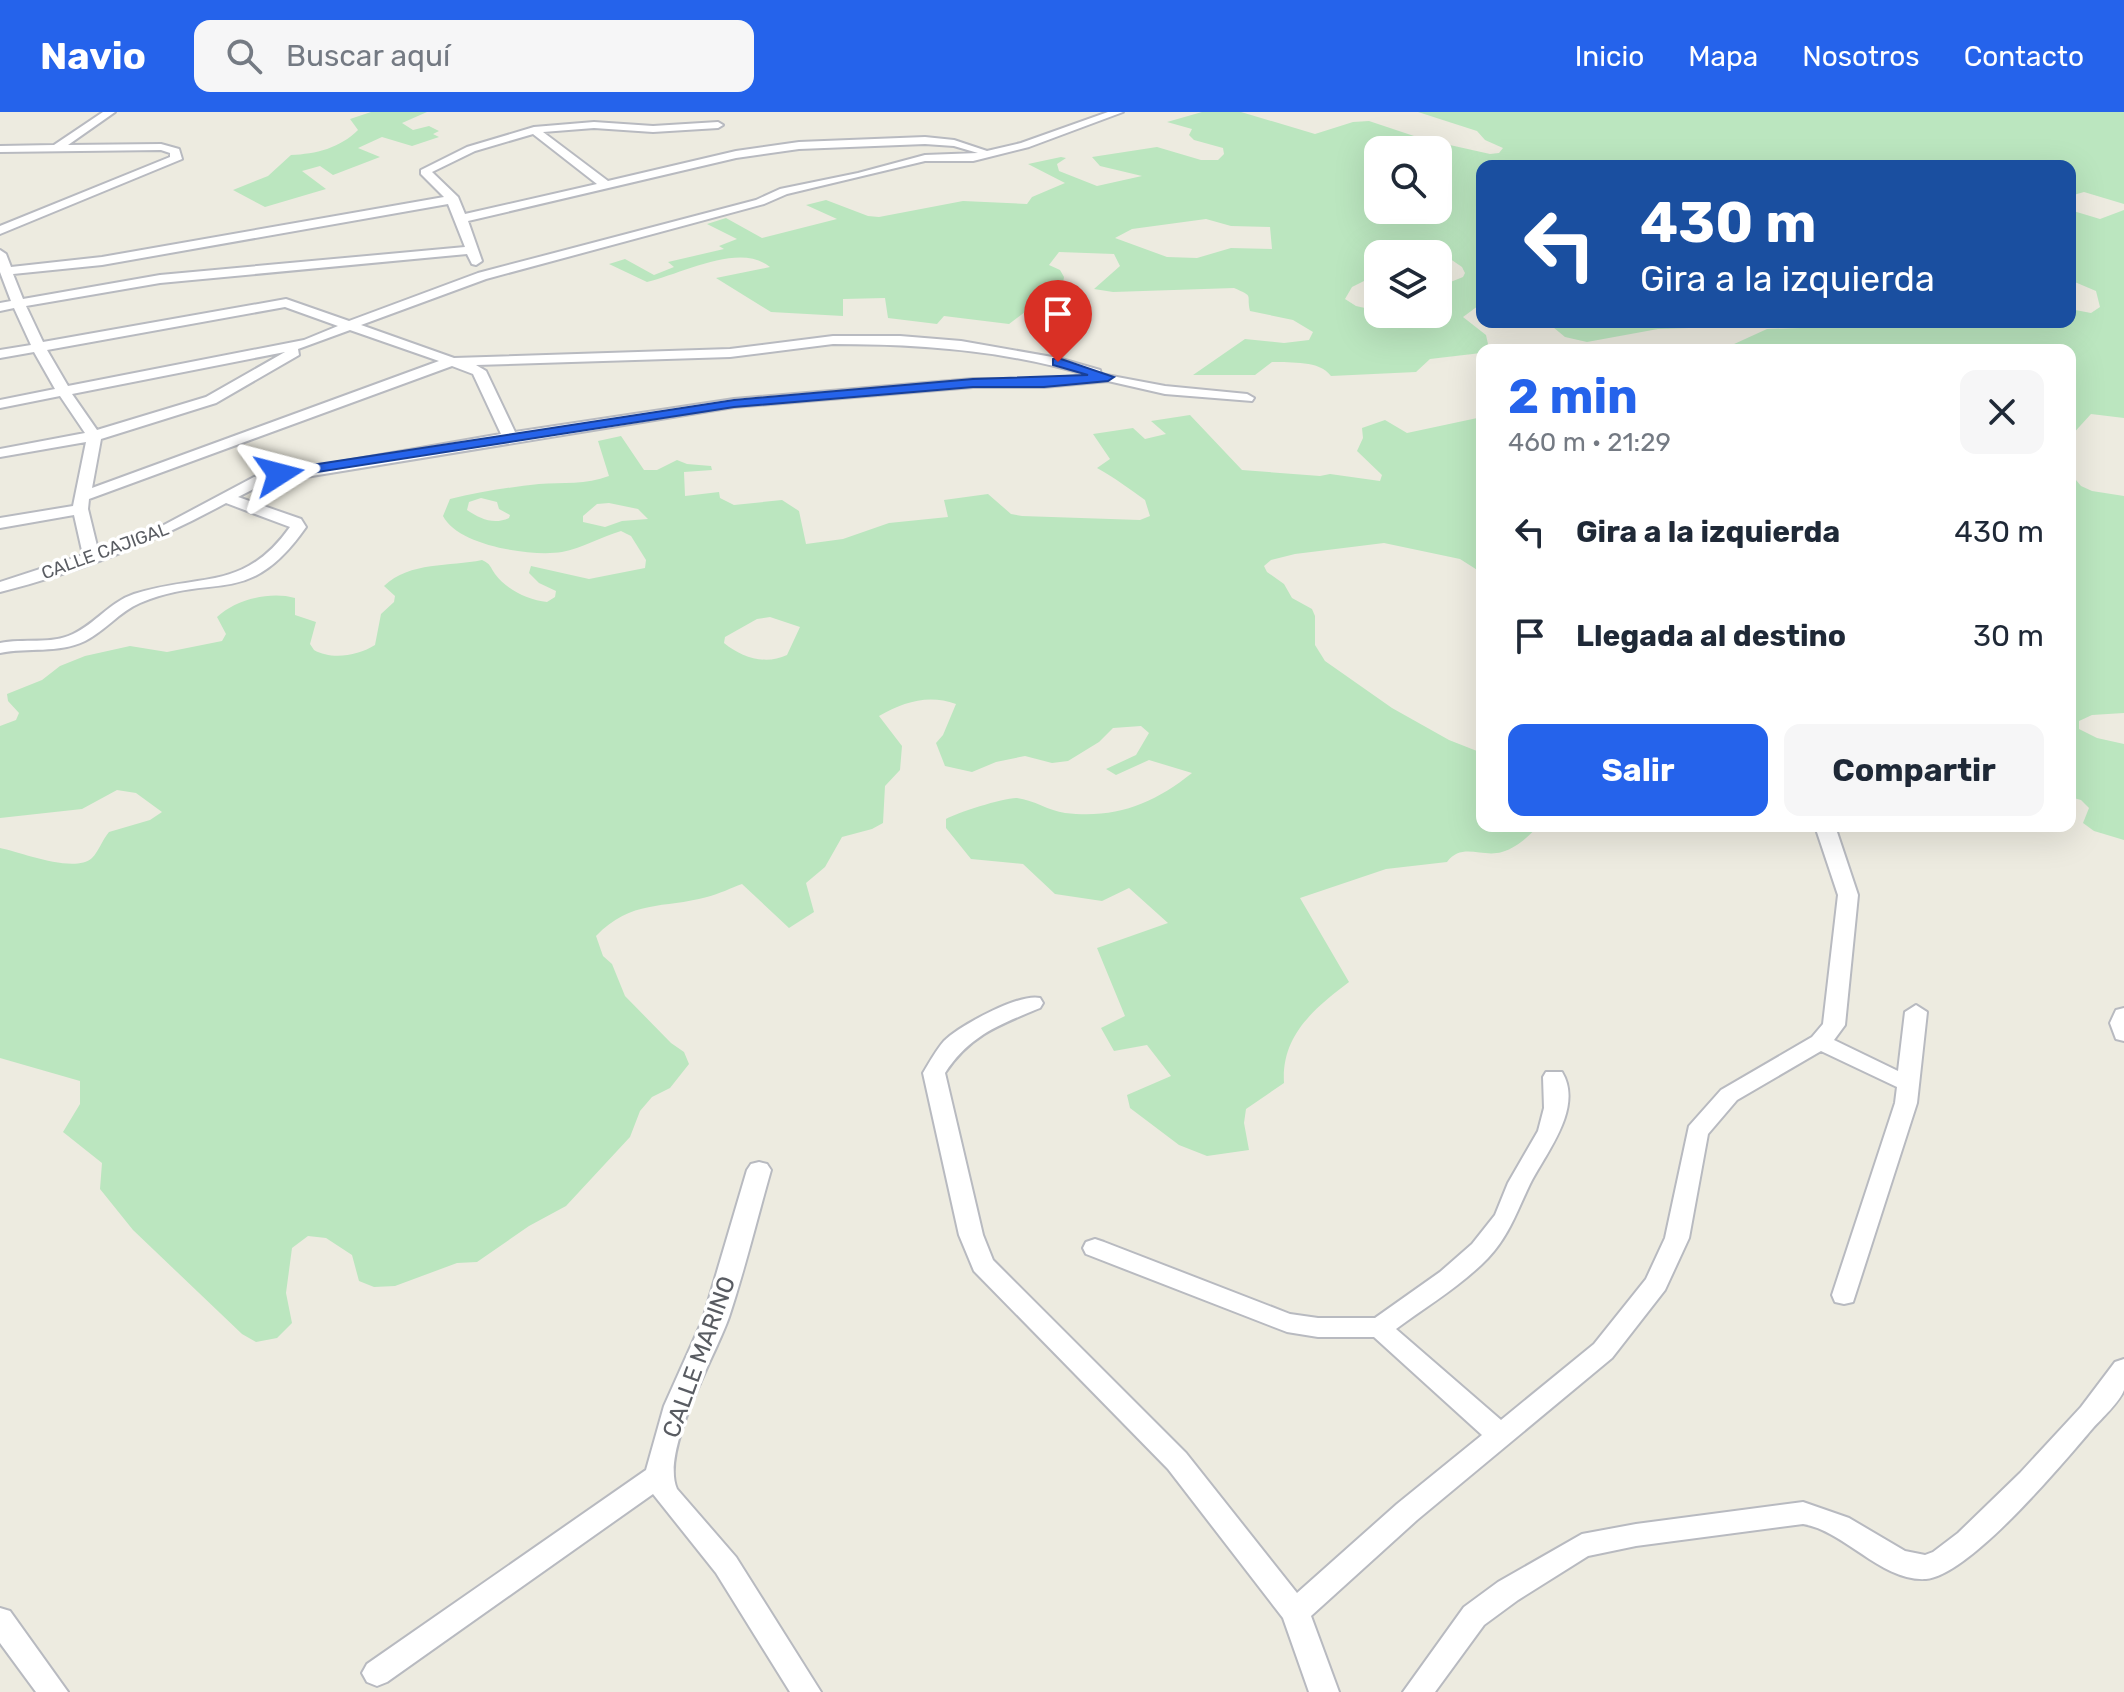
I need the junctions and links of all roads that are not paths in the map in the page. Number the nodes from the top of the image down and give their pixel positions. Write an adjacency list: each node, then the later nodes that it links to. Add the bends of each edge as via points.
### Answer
1 (110, 112): 6 (street)
2 (1118, 112): 7 (street)
3 (718, 125): 4 (street)
4 (534, 130): 8 (street); 9 (street, via 490,140 425,172)
5 (0, 149): 6 (street)
6 (55, 149): 11 (street, via 161,147 175,151 176,159)
7 (988, 154): 8 (street, via 943,142 778,147); 15 (street, via 925,158 784,191 760,202)
8 (607, 186): 10 (street)
9 (454, 199): 10 (street); 14 (street, via 102,261)
10 (460, 219): 12 (street)
11 (0, 230)
12 (472, 250): 15 (street); 16 (street, via 160,279)
13 (0, 254): 14 (street)
14 (6, 271): 16 (street)
15 (482, 276): 18 (street)
16 (16, 304): 17 (street); 20 (street)
17 (0, 307)
18 (350, 328): 19 (street); 20 (street, via 286,303); 22 (street)
19 (308, 343): 24 (street); 27 (street, via 211,400)
20 (37, 347): 21 (street); 24 (street)
21 (0, 354)
22 (450, 362): 23 (street, via 730,353 833,340 900,340 1058,362); 28 (street, via 479,371); 31 (street)
23 (1108, 377): 25 (street, CALLE CAJIGAL, via 1165,390); 28 (street, CALLE CAJIGAL, via 734,403)
24 (61, 392): 26 (street); 27 (street)
25 (1247, 398)
26 (0, 404)
27 (94, 436): 29 (street); 31 (street)
28 (510, 437): 30 (street, CALLE CAJIGAL, via 279,474)
29 (0, 453)
30 (225, 498): 33 (street, CALLE CAJIGAL, via 167,529); 35 (street, via 296,522 292,538 258,571 224,584 137,598 69,641)
31 (82, 502): 32 (street); 33 (street)
32 (0, 523)
33 (92, 558): 34 (street, CALLE CAJIGAL)
34 (0, 587)
35 (0, 648)
36 (1827, 832): 41 (street, via 1848,895 1834,1025)
37 (1032, 1003): 51 (street, via 989,1021 952,1046 934,1073 971,1235 983,1265 1177,1461)
38 (1916, 1012): 43 (street)
39 (2124, 1015): 40 (street)
40 (2124, 1034)
41 (1820, 1042): 43 (street); 49 (street, via 1729,1095 1706,1119 1697,1132 1677,1238 1656,1284 1603,1351)
42 (1554, 1077): 47 (street, via 1553,1130 1516,1188 1504,1219 1473,1258)
43 (1908, 1084): 46 (street)
44 (759, 1170): 50 (street, CALLE MARINO, via 716,1319 677,1406)
45 (1095, 1248): 47 (street, via 1276,1321 1302,1327)
46 (1844, 1295)
47 (1380, 1327): 49 (street)
48 (2124, 1369): 57 (street, via 2113,1389 2025,1486 1949,1557 1930,1567 1905,1563 1809,1514 1582,1546 1474,1616)
49 (1500, 1435): 51 (street)
50 (658, 1476): 53 (street); 55 (street, via 667,1496 726,1565)
51 (1295, 1612): 56 (street)
52 (0, 1620): 54 (street)
53 (377, 1673)
54 (53, 1692)
55 (806, 1692)
56 (1324, 1692)
57 (1418, 1692)

